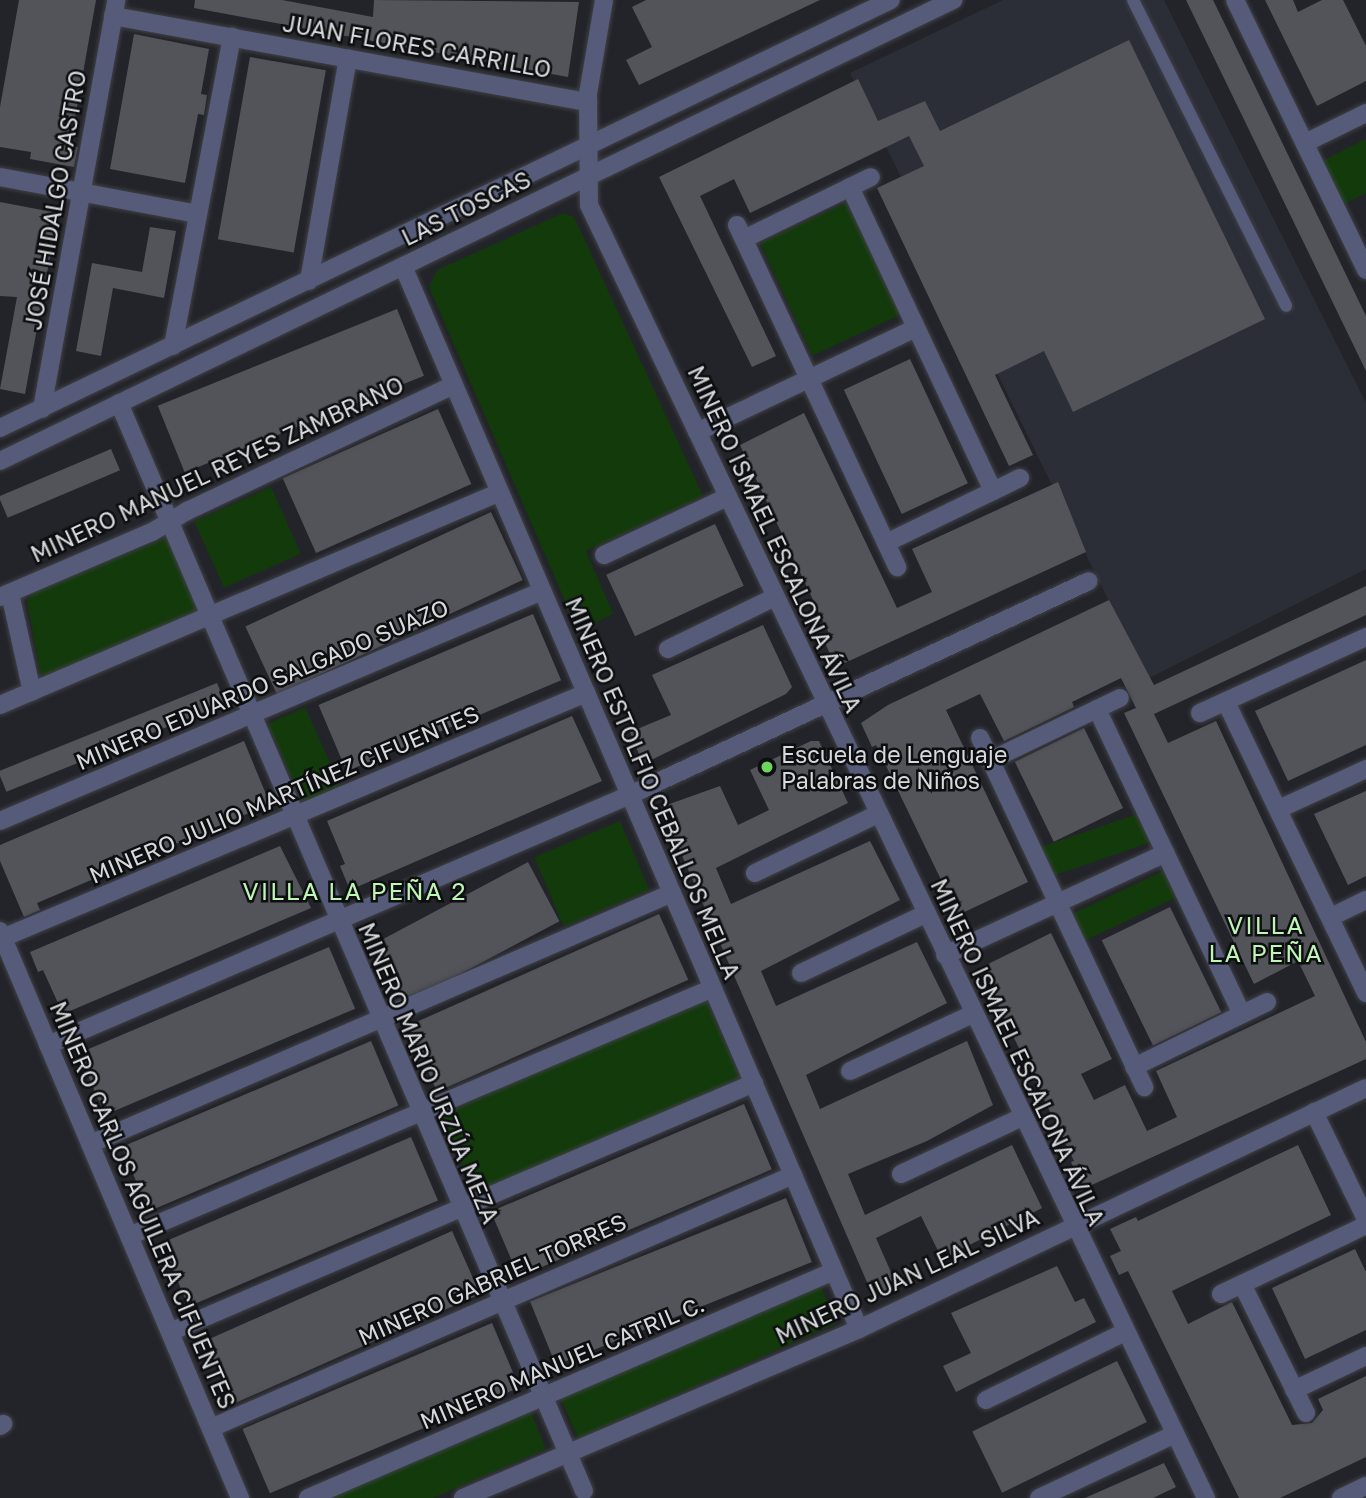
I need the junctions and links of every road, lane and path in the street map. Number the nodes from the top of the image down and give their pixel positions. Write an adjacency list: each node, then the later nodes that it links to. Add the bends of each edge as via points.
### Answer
1 (604, 0): 9 (street, MINERO ISMAEL ESCALONA ÁVILA)
2 (891, 0): 12 (street, LAS TOSCAS)
3 (953, 0): 14 (street, LAS TOSCAS)
4 (1133, 0): 22 (lane)
5 (1235, 0): 11 (street)
6 (115, 8): 7 (street, JUAN FLORES CARRILLO); 17 (street, JOSÉ HIDALGO CASTRO)
7 (232, 37): 8 (street, JUAN FLORES CARRILLO); 18 (street)
8 (348, 58): 9 (street, JUAN FLORES CARRILLO); 21 (street)
9 (588, 102): 12 (street, MINERO ISMAEL ESCALONA ÁVILA)
10 (1366, 113): 11 (street)
11 (1305, 144): 20 (street)
12 (589, 147): 14 (street, MINERO ISMAEL ESCALONA ÁVILA); 21 (street, LAS TOSCAS)
13 (0, 177): 17 (street)
14 (586, 177): 19 (street, LAS TOSCAS); 30 (street, MINERO ISMAEL ESCALONA ÁVILA, via 589,205)
15 (871, 177): 16 (street)
16 (850, 187): 23 (street); 25 (street, via 741,232)
17 (81, 192): 18 (street); 28 (street, JOSÉ HIDALGO CASTRO)
18 (198, 214): 24 (street)
19 (403, 266): 26 (street, MINERO ESTOLFIO CEBALLOS MELLA); 27 (street, LAS TOSCAS)
20 (1366, 270)
21 (309, 281): 24 (street, LAS TOSCAS)
22 (1286, 306)
23 (916, 328): 25 (street); 33 (street)
24 (173, 346): 28 (street, LAS TOSCAS)
25 (809, 379): 30 (street); 37 (street)
26 (454, 385): 34 (street, MINERO ESTOLFIO CEBALLOS MELLA); 36 (street, MINERO MANUEL REYES ZAMBRANO)
27 (119, 403): 31 (street, LAS TOSCAS); 36 (street, MINERO MARIO URZÚA MEZA)
28 (41, 409): 29 (street, LAS TOSCAS)
29 (0, 428)
30 (697, 432): 35 (street, MINERO ISMAEL ESCALONA ÁVILA)
31 (0, 461)
32 (1020, 478): 33 (street)
33 (993, 491): 37 (street)
34 (500, 492): 41 (street, MINERO ESTOLFIO CEBALLOS MELLA); 44 (street)
35 (727, 497): 38 (street); 43 (street, MINERO ISMAEL ESCALONA ÁVILA)
36 (170, 521): 42 (street, MINERO MANUEL REYES ZAMBRANO); 44 (street, MINERO MARIO URZÚA MEZA)
37 (886, 543): 39 (street)
38 (604, 555)
39 (897, 567)
40 (1089, 581): 51 (street)
41 (542, 591): 48 (street, MINERO ESTOLFIO CEBALLOS MELLA); 55 (street, MINERO EDUARDO SALGADO SUAZO)
42 (5, 595): 47 (street)
43 (775, 597): 46 (street); 51 (street, MINERO ISMAEL ESCALONA ÁVILA)
44 (212, 616): 47 (street); 55 (street, MINERO MARIO URZÚA MEZA)
45 (1366, 637): 50 (street)
46 (668, 649)
47 (32, 692): 52 (street)
48 (586, 693): 59 (street, MINERO ESTOLFIO CEBALLOS MELLA); 62 (street, MINERO JULIO MARTÍNEZ CIFUENTES)
49 (1120, 698): 53 (street)
50 (1226, 702): 54 (street); 60 (street, via 1271,797)
51 (826, 704): 59 (street); 61 (street, MINERO ISMAEL ESCALONA ÁVILA)
52 (0, 705)
53 (1097, 709): 57 (street); 64 (street)
54 (1200, 713)
55 (252, 715): 62 (street, MINERO MARIO URZÚA MEZA); 63 (street, MINERO EDUARDO SALGADO SUAZO)
56 (980, 738): 57 (street)
57 (991, 760): 68 (street)
58 (1366, 769): 60 (street)
59 (630, 795): 66 (street, MINERO ESTOLFIO CEBALLOS MELLA); 71 (street)
60 (1281, 808): 70 (street)
61 (878, 814): 65 (street); 69 (street, MINERO ISMAEL ESCALONA ÁVILA)
62 (293, 817): 71 (street, MINERO MARIO URZÚA MEZA); 72 (street, MINERO JULIO MARTÍNEZ CIFUENTES)
63 (0, 821)
64 (1166, 853): 68 (street); 79 (street)
65 (755, 873)
66 (672, 893): 75 (street, MINERO ESTOLFIO CEBALLOS MELLA); 80 (street)
67 (1366, 900): 70 (street)
68 (1058, 903): 73 (street); 82 (street)
69 (925, 914): 73 (street, MINERO ISMAEL ESCALONA ÁVILA); 74 (street)
70 (1331, 917): 76 (street)
71 (337, 921): 80 (street, MINERO MARIO URZÚA MEZA); 81 (street)
72 (1, 936): 81 (street, MINERO CARLOS AGUILERA CIFUENTES)
73 (945, 955): 78 (street, MINERO ISMAEL ESCALONA ÁVILA)
74 (801, 973)
75 (713, 988): 84 (street, MINERO ESTOLFIO CEBALLOS MELLA); 88 (street)
76 (1366, 993)
77 (1267, 1002): 79 (street)
78 (973, 1014): 83 (street); 89 (street, MINERO ISMAEL ESCALONA ÁVILA)
79 (1242, 1014): 82 (street)
80 (379, 1018): 88 (street, MINERO MARIO URZÚA MEZA); 90 (street)
81 (48, 1045): 90 (street, MINERO CARLOS AGUILERA CIFUENTES)
82 (1135, 1067): 85 (street)
83 (850, 1072)
84 (754, 1083): 92 (street, MINERO ESTOLFIO CEBALLOS MELLA); 93 (street)
85 (1144, 1087)
86 (1366, 1088): 87 (street, MINERO JUAN LEAL SILVA)
87 (1314, 1112): 94 (street); 95 (street, MINERO JUAN LEAL SILVA)
88 (420, 1113): 93 (street, MINERO MARIO URZÚA MEZA); 97 (street)
89 (1022, 1117): 91 (street); 95 (street, MINERO ISMAEL ESCALONA ÁVILA)
90 (90, 1144): 97 (street, MINERO CARLOS AGUILERA CIFUENTES)
91 (901, 1174)
92 (793, 1175): 98 (street, MINERO ESTOLFIO CEBALLOS MELLA); 101 (street, MINERO GABRIEL TORRES)
93 (461, 1208): 101 (street, MINERO MARIO URZÚA MEZA); 103 (street)
94 (1366, 1219)
95 (1073, 1225): 102 (street, MINERO JUAN LEAL SILVA); 104 (street, MINERO ISMAEL ESCALONA ÁVILA)
96 (1366, 1225): 99 (street)
97 (129, 1236): 103 (street, MINERO CARLOS AGUILERA CIFUENTES)
98 (834, 1272): 102 (street, MINERO ESTOLFIO CEBALLOS MELLA); 107 (street, MINERO MANUEL CATRIL C.)
99 (1242, 1284): 100 (street); 106 (street)
100 (1221, 1294)
101 (502, 1301): 107 (street, MINERO MARIO URZÚA MEZA); 110 (street, MINERO GABRIEL TORRES)
102 (859, 1329): 112 (street, MINERO JUAN LEAL SILVA)
103 (170, 1332): 110 (street, MINERO CARLOS AGUILERA CIFUENTES)
104 (1125, 1332): 108 (street); 111 (street, MINERO ISMAEL ESCALONA ÁVILA)
105 (1366, 1356): 106 (street)
106 (1294, 1390): 109 (street)
107 (543, 1397): 112 (street, MINERO MARIO URZÚA MEZA); 116 (street, MINERO MANUEL CATRIL C.)
108 (986, 1400)
109 (1306, 1413)
110 (211, 1428): 115 (street, MINERO CARLOS AGUILERA CIFUENTES)
111 (1175, 1434): 118 (street); 119 (street, MINERO ISMAEL ESCALONA ÁVILA)
112 (568, 1453): 114 (street, MINERO MARIO URZÚA MEZA); 117 (street, MINERO JUAN LEAL SILVA)
113 (1366, 1486): 120 (street)
114 (584, 1491)
115 (240, 1498)
116 (308, 1498)
117 (463, 1498)
118 (1039, 1498)
119 (1206, 1498)
120 (1341, 1498)

